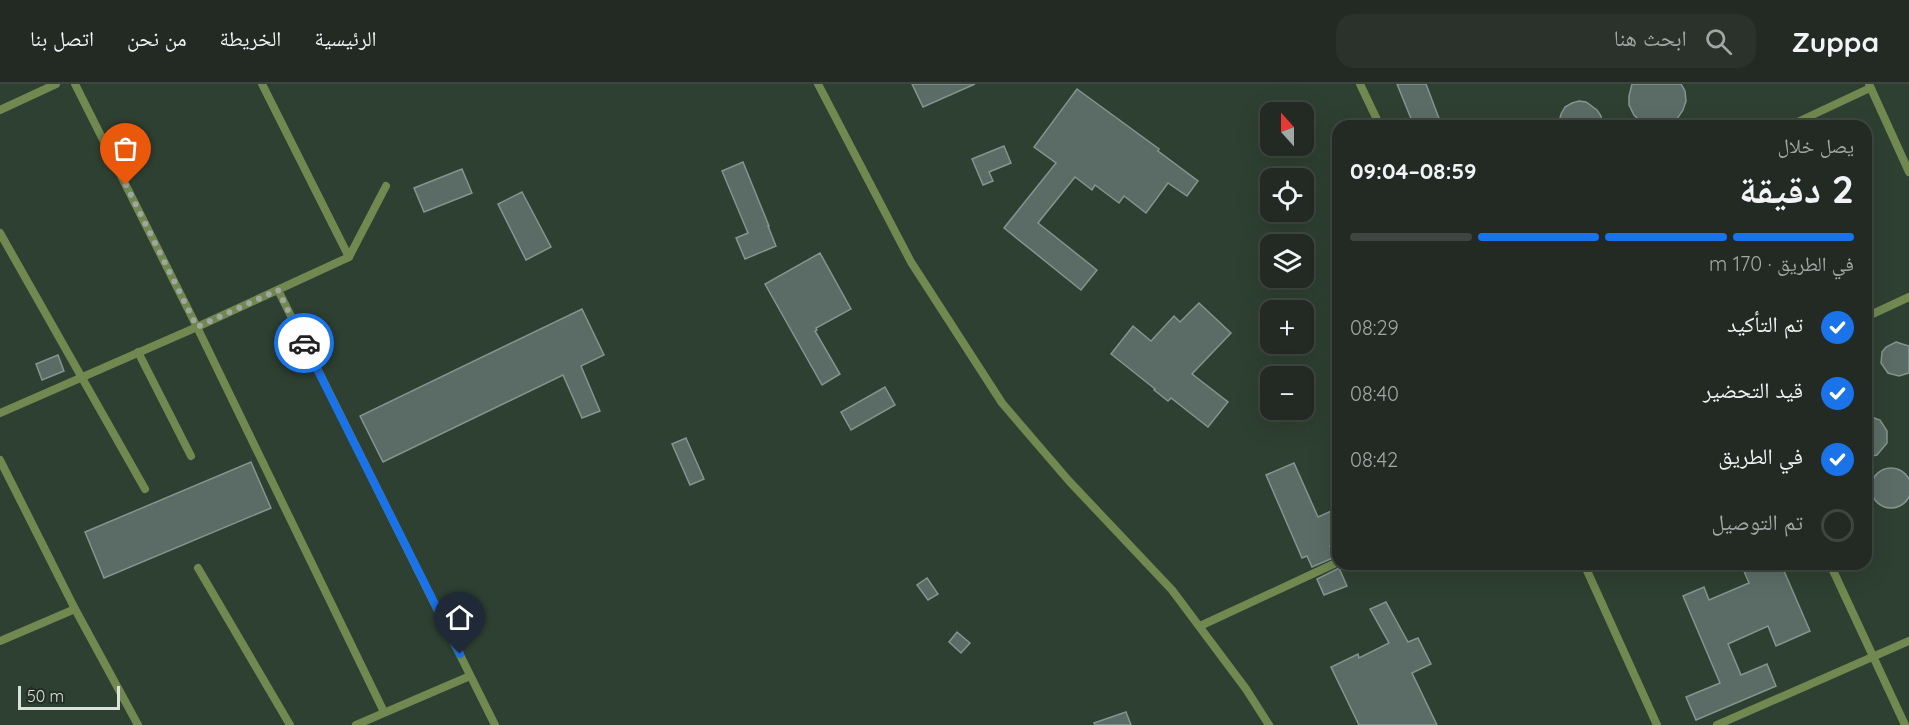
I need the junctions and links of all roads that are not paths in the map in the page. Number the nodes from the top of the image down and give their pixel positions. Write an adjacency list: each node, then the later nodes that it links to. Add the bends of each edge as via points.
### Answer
1 (56, 84): 7 (lane)
2 (75, 84): 17 (lane)
3 (262, 84): 13 (lane)
4 (818, 84): 29 (lane, via 911,262 1002,403)
5 (1360, 84): 8 (lane)
6 (1869, 86): 9 (lane); 10 (lane)
7 (0, 110)
8 (1377, 120)
9 (1801, 120)
10 (1909, 172)
11 (386, 186): 13 (lane)
12 (0, 233): 19 (lane)
13 (349, 256): 14 (lane)
14 (278, 290): 17 (lane); 33 (lane)
15 (1909, 297): 16 (lane)
16 (1872, 314)
17 (197, 327): 18 (lane); 34 (lane)
18 (138, 352): 19 (lane); 21 (lane)
19 (81, 376): 20 (lane); 23 (lane)
20 (0, 412)
21 (191, 456)
22 (0, 460): 28 (lane)
23 (145, 489)
24 (1332, 565): 29 (lane)
25 (198, 568): 36 (lane)
26 (1587, 570): 40 (lane)
27 (1833, 570): 32 (lane)
28 (75, 609): 30 (lane); 35 (lane)
29 (1200, 626): 39 (lane)
30 (0, 641)
31 (1909, 641): 32 (lane)
32 (1873, 656): 41 (lane); 42 (lane)
33 (470, 676): 34 (lane); 38 (lane)
34 (384, 712): 37 (lane)
35 (138, 725)
36 (290, 725)
37 (356, 725)
38 (495, 725)
39 (1269, 725)
40 (1657, 725)
41 (1717, 725)
42 (1905, 725)

